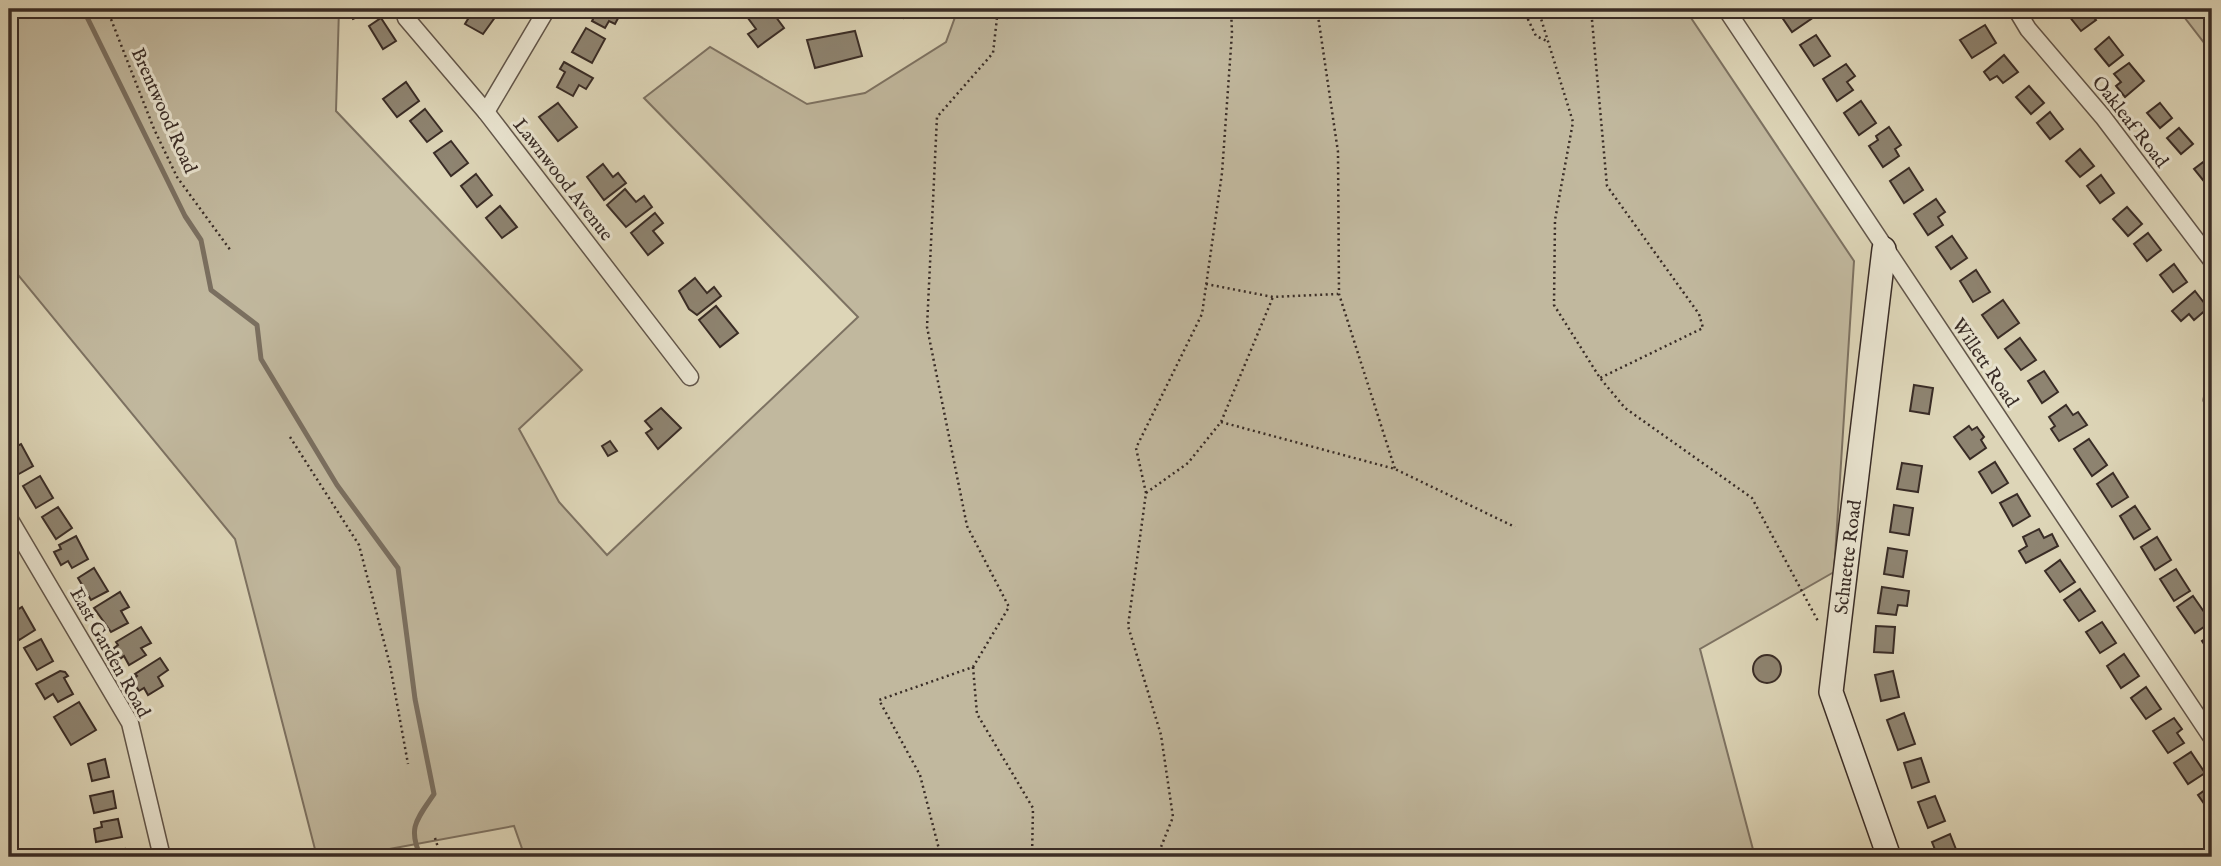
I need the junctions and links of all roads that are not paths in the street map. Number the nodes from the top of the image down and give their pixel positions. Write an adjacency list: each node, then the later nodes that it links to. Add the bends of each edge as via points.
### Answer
1 (403, 9): 5 (street, Lawnwood Avenue)
2 (547, 9): 5 (street)
3 (1726, 9): 6 (street, Willett Road)
4 (2016, 9): 7 (street, Oakleaf Road)
5 (486, 112): 9 (street, Lawnwood Avenue)
6 (1884, 249): 12 (street, Willett Road); 14 (street, Schuette Road, via 1831,692)
7 (2212, 261)
8 (2212, 375): 10 (lane, via 2208,400)
9 (690, 377)
10 (2212, 411)
11 (9, 518): 13 (street, East Garden Road, via 130,723)
12 (2212, 738)
13 (162, 857)
14 (1889, 857)

